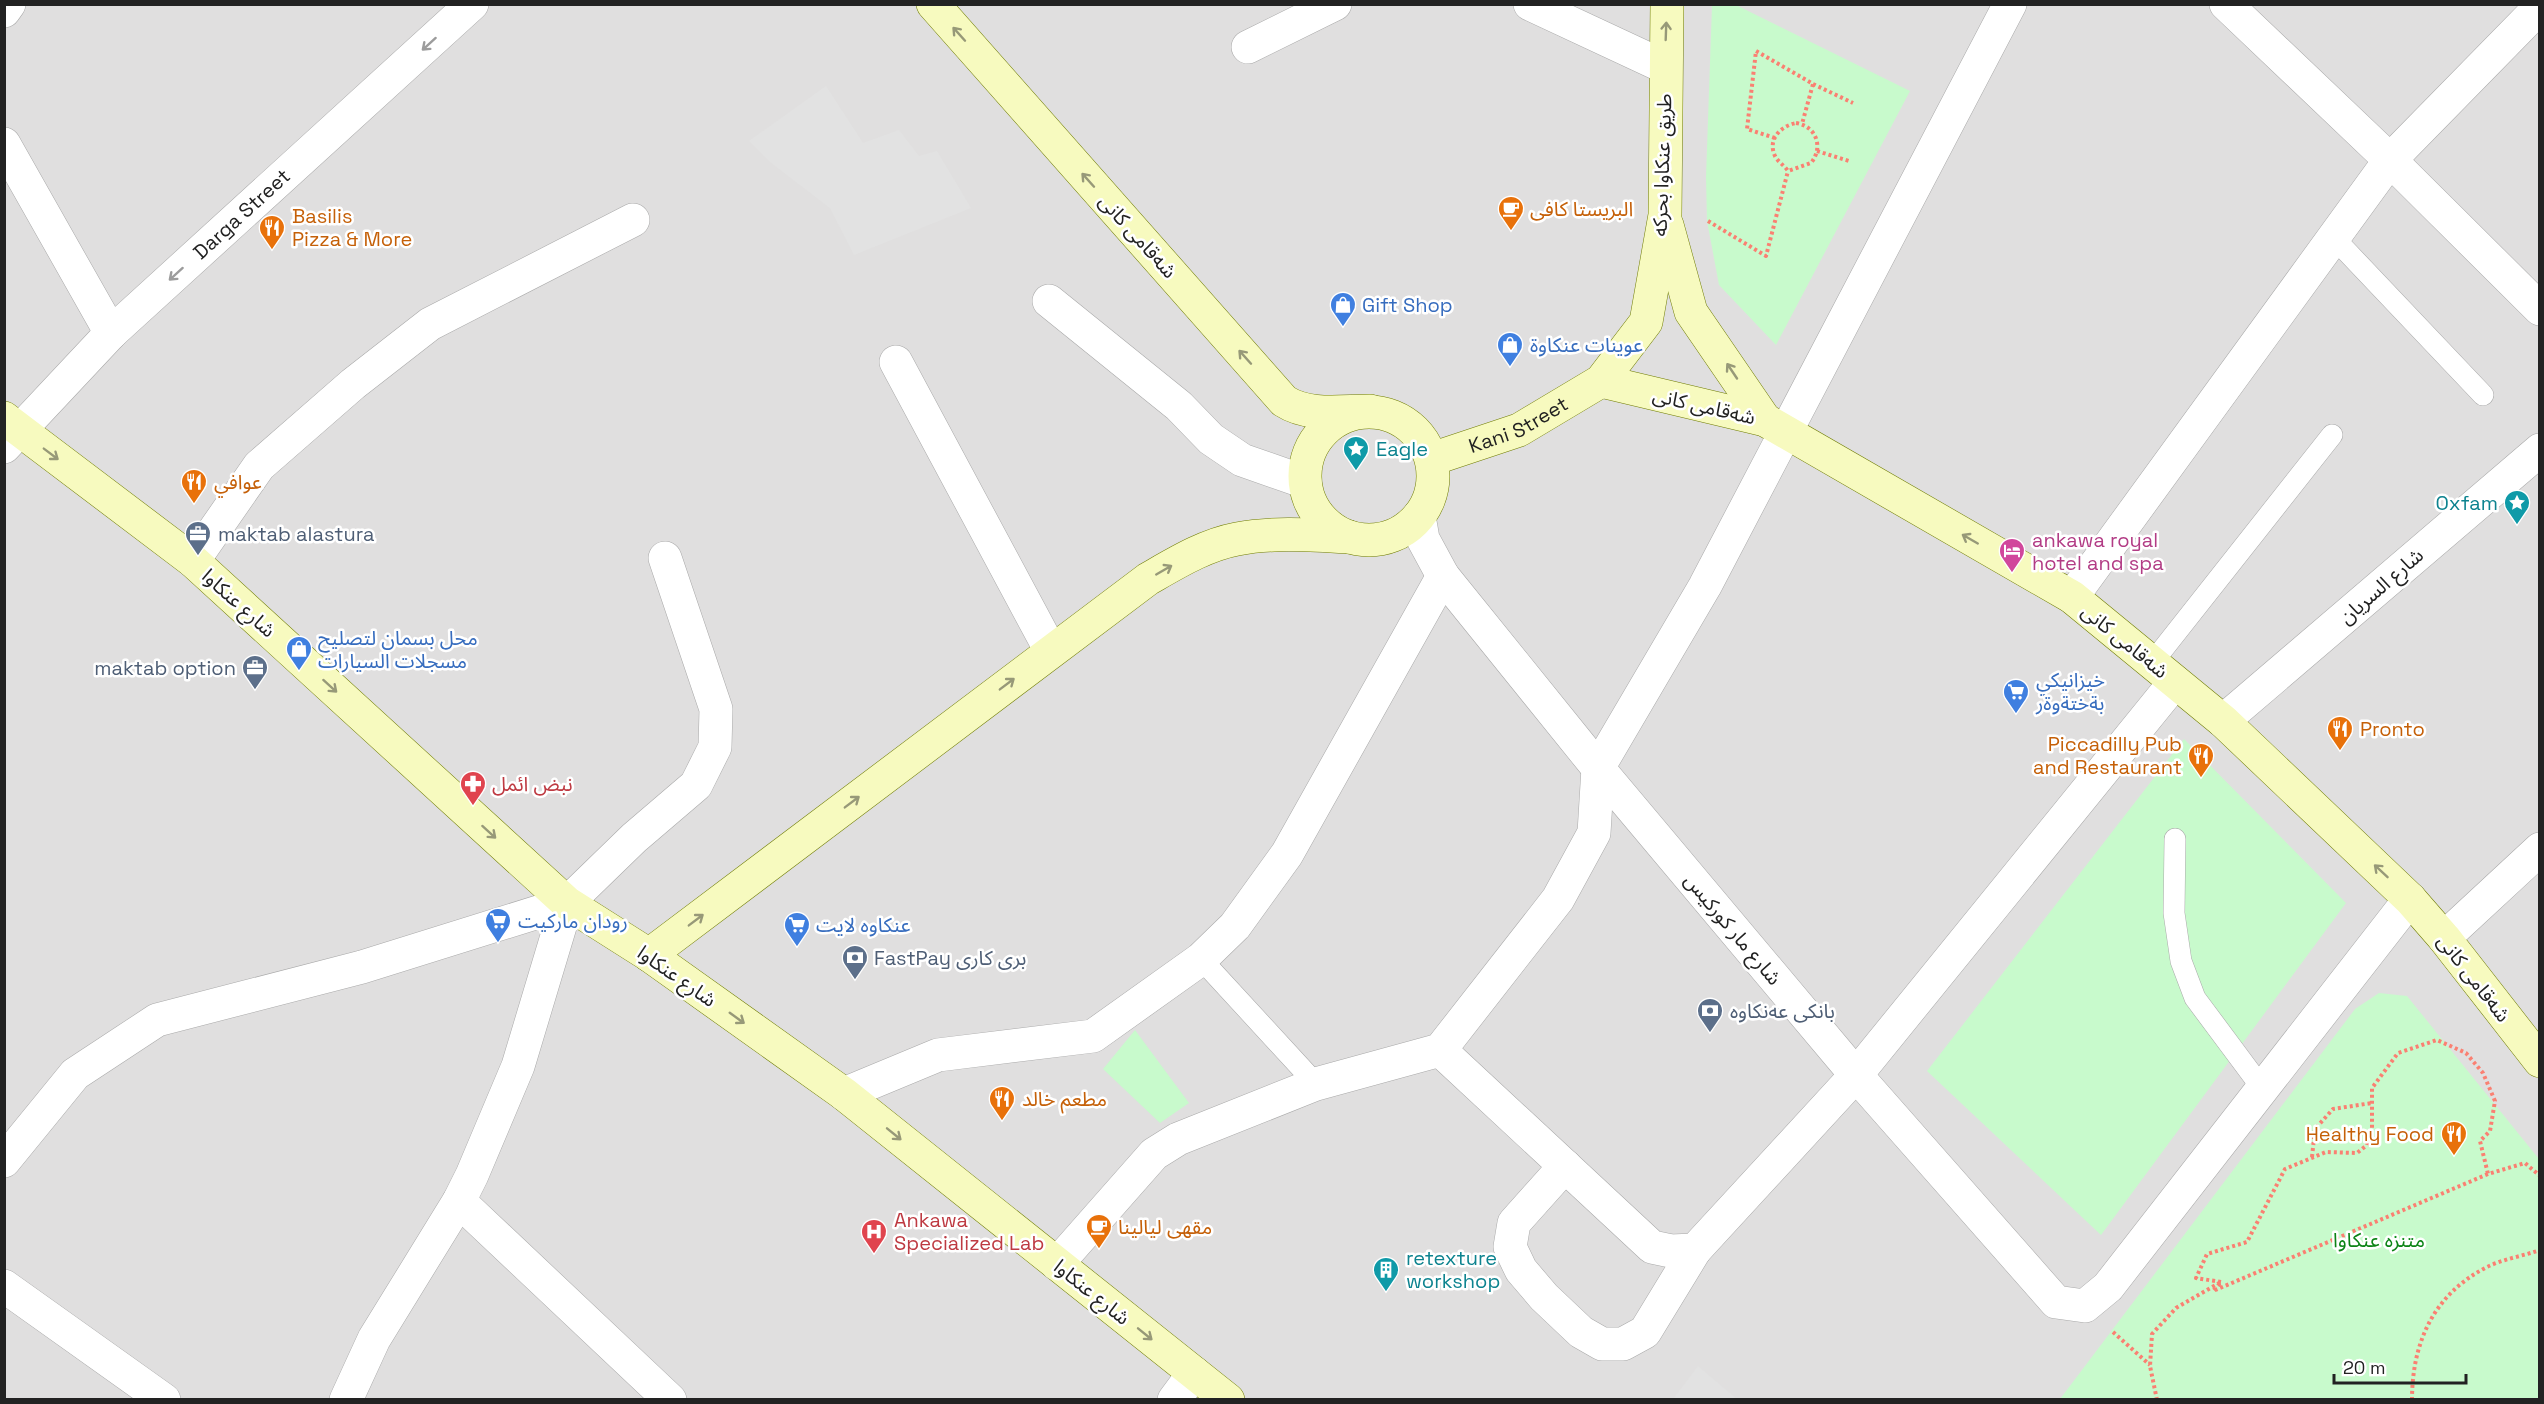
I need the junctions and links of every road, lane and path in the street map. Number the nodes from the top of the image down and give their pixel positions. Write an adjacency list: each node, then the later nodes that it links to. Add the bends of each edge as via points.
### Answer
1 (9, 4): 10 (street)
2 (933, 4): 31 (street, شەقامی کانی, one-way to 2, via 1311,411 1284,401)
3 (1335, 4): 11 (street)
4 (1530, 4): 12 (street)
5 (1667, 4): 12 (street, طريق عنكاوا بحركه, one-way to 5)
6 (2010, 4): 32 (street)
7 (2226, 4): 19 (street)
8 (2540, 7): 19 (street)
9 (462, 8): 27 (street, Darga Street, one-way to 27)
10 (4, 11)
11 (1248, 47)
12 (1665, 67): 22 (street, طريق عنكاوا بحركه)
13 (1813, 84): 14 (path); 15 (path); 16 (path, via 1756,51 1747,129)
14 (1853, 103)
15 (1803, 124): 16 (path, via 1783,127); 18 (path, via 1816,138)
16 (1775, 138): 21 (path, via 1776,157)
17 (4, 144): 27 (street)
18 (1817, 151): 20 (path); 21 (path, via 1811,163)
19 (2390, 160): 24 (street); 26 (street)
20 (1849, 161)
21 (1788, 171): 22 (path, via 1766,256 1707,221)
22 (1665, 215): 29 (street, طريق عنكاوا بحركه, via 1646,322); 32 (street, one-way to 22, via 1691,312)
23 (633, 220): 41 (street, via 430,324 413,337 260,466)
24 (2334, 238): 30 (lane); 43 (street)
25 (1049, 301): 37 (street, via 1179,406 1211,439 1242,460)
26 (2540, 309)
27 (111, 333): 33 (street, Darga Street)
28 (897, 362): 44 (street)
29 (1601, 381): 32 (street, شەقامی کانی); 36 (street, Kani Street, via 1519,430)
30 (2482, 395)
31 (1370, 411): 36 (street, via 1409,424); 37 (street, via 1349,415 1318,436 1305,466)
32 (1775, 426): 43 (street, شەقامی کانی, one-way to 32); 47 (street, via 1705,586)
33 (10, 432): 41 (street, شارع عنكاوا, one-way to 41)
34 (2332, 435): 45 (lane)
35 (2540, 450): 46 (street, شارع السريان)
36 (1432, 459): 38 (street, via 1434,479)
37 (1305, 482): 39 (street, via 1308,498 1318,515)
38 (1419, 516): 39 (street, via 1404,530 1387,538); 42 (street, شارع مار كوركيس, via 1423,539)
39 (1349, 537): 44 (street, one-way to 39, via 1148,579 1192,554 1237,539 1292,534)
40 (664, 558): 51 (street, via 716,709 716,747 696,785)
41 (193, 561): 51 (street, شارع عنكاوا, one-way to 51)
42 (1443, 576): 47 (street, شارع مار كوركيس); 54 (street, via 1287,854 1235,926)
43 (2072, 597): 45 (street, شەقامی کانی)
44 (1051, 651): 53 (street, one-way to 44)
45 (2164, 672): 46 (street, شەقامی کانی); 57 (street)
46 (2223, 721): 50 (street, شەقامی کانی, one-way to 46)
47 (1598, 768): 55 (street, via 1594,833 1558,899); 57 (street, شارع مار كوركيس)
48 (2175, 839): 59 (lane, via 2174,913 2181,961 2195,998)
49 (2540, 849): 52 (street)
50 (2410, 899): 52 (street, شەقامی کانی); 59 (street)
51 (567, 903): 53 (street, شارع عنكاوا); 63 (street, via 362,967 157,1020 75,1074); 67 (street, via 518,1066)
52 (2444, 938): 56 (street, شەقامی کانی)
53 (649, 955): 60 (street, شارع عنكاوا, one-way to 60)
54 (1201, 959): 58 (lane); 60 (street, via 1093,1036 939,1055)
55 (1440, 1050): 58 (street); 64 (street)
56 (2540, 1061)
57 (1856, 1075): 68 (street); 73 (street, شارع مار كوركيس, via 2056,1302)
58 (1316, 1084): 70 (street, via 1178,1139 1154,1154)
59 (2262, 1088): 73 (street, via 2108,1287)
60 (844, 1094): 70 (street, شارع عنكاوا, one-way to 70)
61 (2372, 1103): 62 (path, via 2333,1109 2315,1129); 62 (path, via 2372,1129 2367,1145 2356,1153 2326,1152); 65 (path, via 2372,1088 2398,1053 2437,1040 2466,1053 2483,1073 2496,1101 2490,1131 2480,1141)
62 (2312, 1157): 71 (path, via 2285,1169 2247,1242 2207,1254 2196,1278)
63 (4, 1161)
64 (1565, 1166): 68 (street, via 1652,1247); 68 (street, via 1514,1223 1510,1247 1521,1270 1581,1332 1602,1344 1623,1344 1645,1332)
65 (2488, 1174): 66 (path, via 2525,1163); 71 (path, via 2213,1291)
66 (2540, 1176)
67 (459, 1201): 77 (street, via 374,1338); 78 (street)
68 (1695, 1250)
69 (2540, 1250): 82 (path, via 2489,1266 2457,1285 2421,1336)
70 (1057, 1264): 75 (street, شارع عنكاوا, one-way to 75)
71 (2221, 1282): 74 (path, via 2176,1308 2152,1334)
72 (4, 1286): 76 (street)
73 (2085, 1306): 74 (path)
74 (2150, 1366): 81 (path)
75 (1194, 1373): 79 (street); 80 (street, شارع عنكاوا)
76 (164, 1400)
77 (346, 1400)
78 (670, 1400)
79 (1174, 1400)
80 (1228, 1400)
81 (2157, 1400)
82 (2412, 1400)

